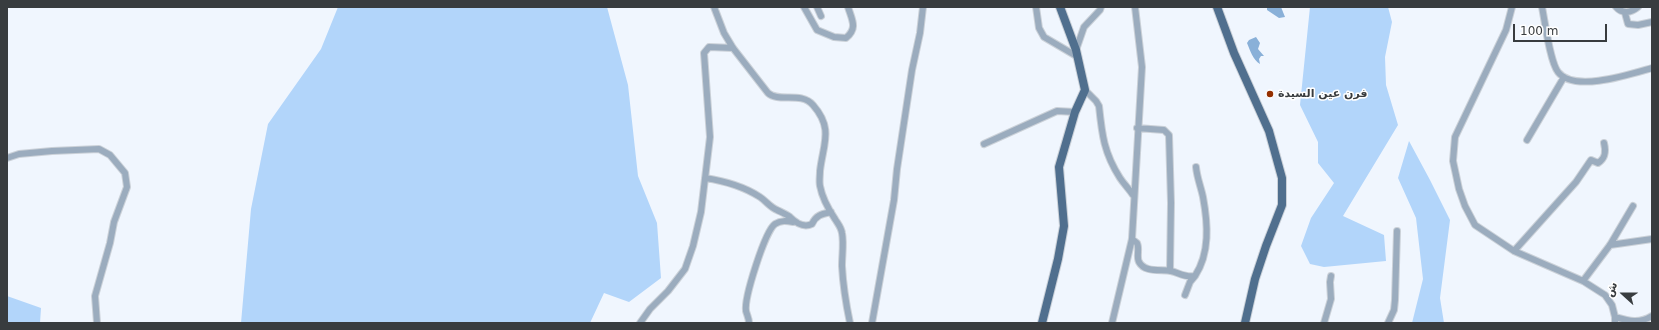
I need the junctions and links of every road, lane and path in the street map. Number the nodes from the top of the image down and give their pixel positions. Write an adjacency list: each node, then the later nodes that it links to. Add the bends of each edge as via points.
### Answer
1 (714, 7): 18 (street, via 721,28)
2 (804, 7): 4 (street, via 817,30 834,37 846,38 854,26)
3 (818, 7): 16 (street)
4 (848, 7)
5 (923, 7): 51 (street, via 894,200)
6 (1036, 7): 19 (street, via 1039,28 1044,37)
7 (1060, 7): 19 (main road)
8 (1101, 7): 19 (street, via 1084,27)
9 (1135, 7): 24 (street, via 1142,67)
10 (1217, 7): 54 (main road, via 1268,132 1282,178 1282,205 1255,279)
11 (1512, 7): 39 (street, via 1504,36 1455,137 1453,161 1465,206 1476,225)
12 (1542, 7): 21 (street, via 1554,63)
13 (1616, 7): 15 (street)
14 (1638, 7): 15 (street)
15 (1625, 13): 17 (street, via 1628,24)
16 (821, 16)
17 (1652, 22)
18 (733, 48): 30 (street, via 709,47 704,53 710,136); 33 (street, via 771,96 807,100 825,124 820,186)
19 (1077, 54): 22 (main road)
20 (1652, 68): 21 (street, via 1601,82)
21 (1564, 77): 25 (street)
22 (1085, 90): 23 (main road); 31 (street, via 1099,106 1104,145 1109,160 1120,179)
23 (1076, 112): 27 (street, via 1057,111); 52 (main road, via 1059,167 1064,226)
24 (1137, 128): 31 (street); 40 (street, via 1164,130 1169,134)
25 (1527, 140)
26 (1604, 143): 39 (street, via 1606,151 1603,160 1598,163 1591,160 1576,182)
27 (984, 144)
28 (7, 158): 47 (street, via 19,154 99,149 110,155 125,173 127,187 114,222 95,296)
29 (1196, 167): 41 (street, via 1203,196 1207,236 1202,260)
30 (705, 178): 34 (street, via 743,188 790,217); 48 (street, via 701,212 685,269)
31 (1134, 195): 37 (street)
32 (1633, 206): 38 (street)
33 (831, 212): 34 (street, via 815,218 808,226); 50 (street, via 842,234 842,267)
34 (793, 222): 49 (street, via 782,221 770,229 759,255 747,302)
35 (1397, 231): 56 (street, via 1395,300)
36 (1652, 238): 38 (street)
37 (1132, 239): 40 (street, via 1137,243 1138,262 1150,270); 53 (street)
38 (1610, 245): 43 (street)
39 (1514, 251): 43 (street)
40 (1170, 271): 41 (street, via 1183,276)
41 (1195, 276): 44 (street)
42 (1332, 276): 55 (street, via 1331,298)
43 (1583, 281): 45 (street, via 1605,295 1612,305)
44 (1185, 295)
45 (1615, 320): 46 (street)
46 (1648, 320)
47 (96, 323)
48 (640, 323)
49 (749, 323)
50 (850, 323)
51 (872, 323)
52 (1042, 323)
53 (1112, 323)
54 (1245, 323)
55 (1324, 323)
56 (1388, 323)

